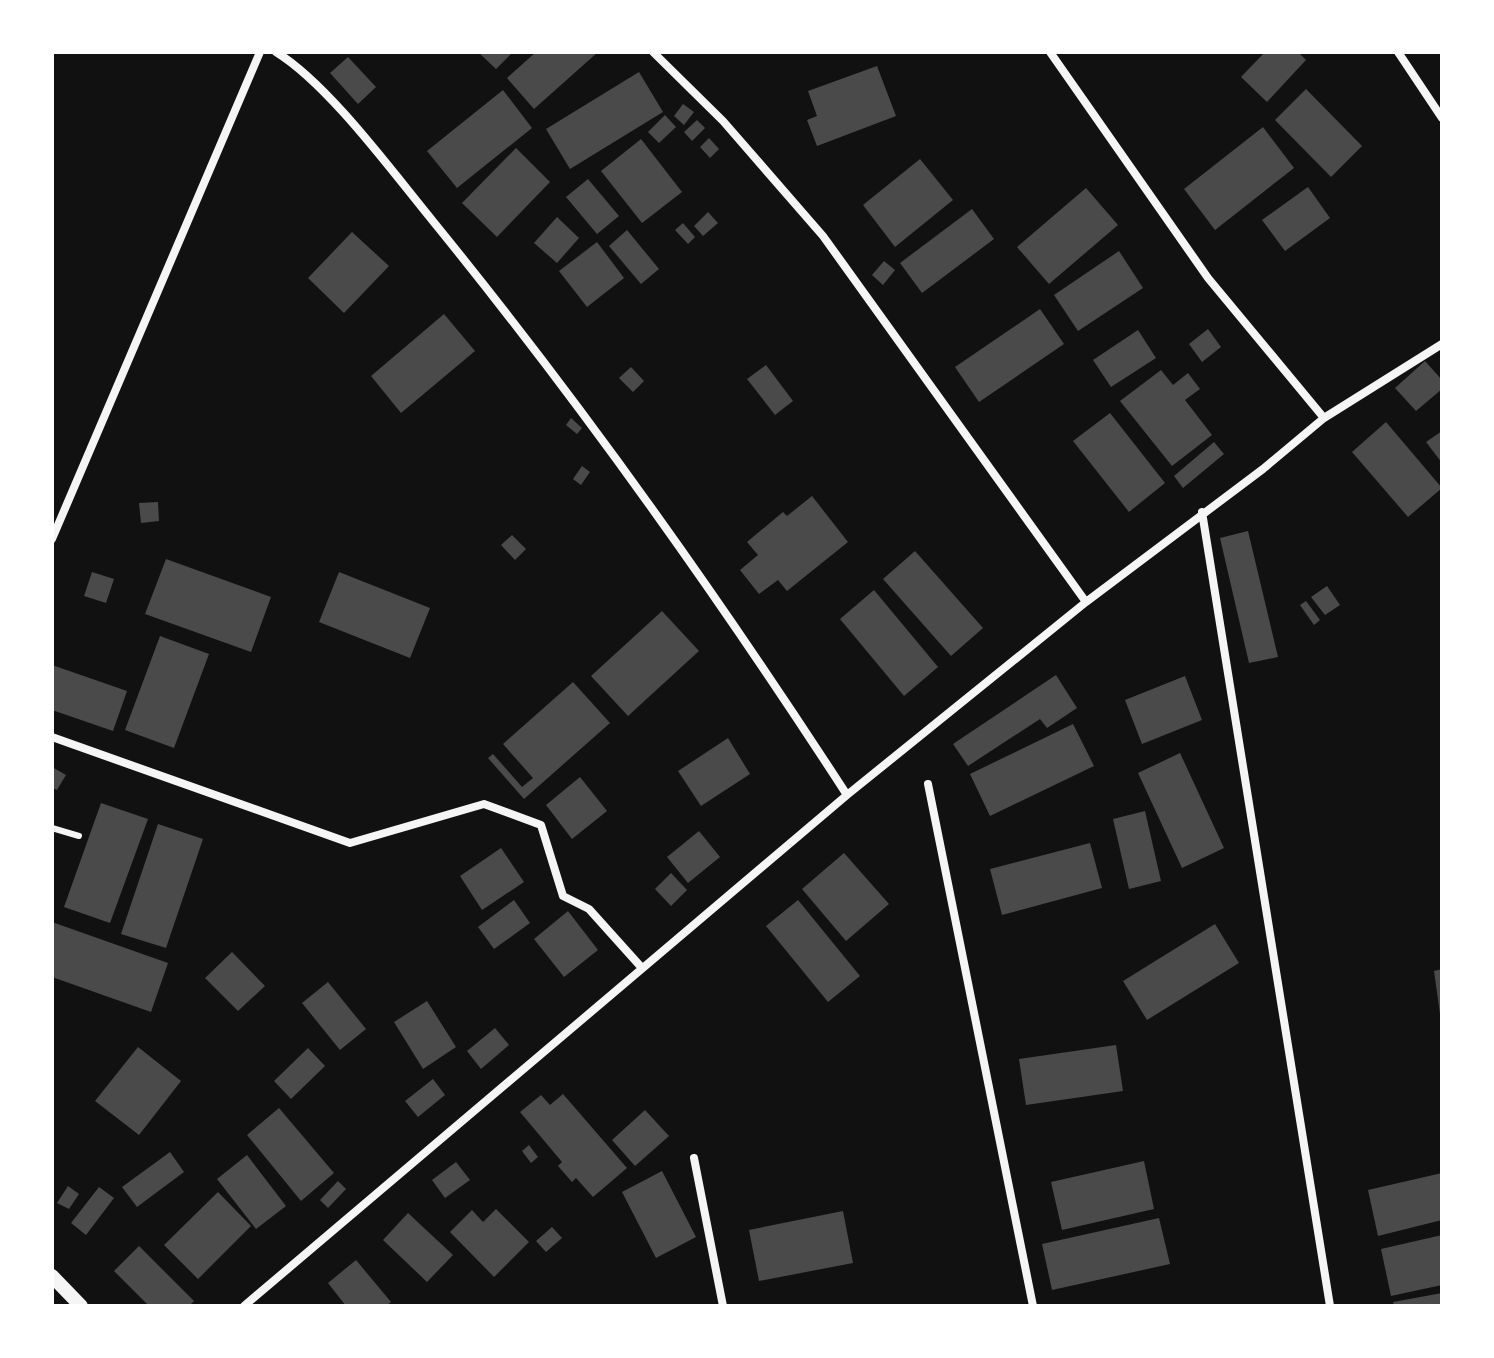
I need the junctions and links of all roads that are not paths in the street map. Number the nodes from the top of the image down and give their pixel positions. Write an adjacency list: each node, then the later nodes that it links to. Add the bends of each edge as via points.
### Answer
1 (260, 52): 10 (street)
2 (276, 52): 14 (street, via 300,67 530,339 751,647)
3 (653, 52): 11 (street, via 723,121 823,236)
4 (1050, 52): 8 (street, via 1208,278)
5 (1398, 52): 6 (street)
6 (1442, 118)
7 (1442, 345): 8 (street)
8 (1324, 418): 9 (street)
9 (1202, 512): 11 (street); 24 (street)
10 (52, 539)
11 (1086, 602): 14 (street)
12 (52, 737): 17 (street, via 350,843 484,804 496,807 541,825 563,896 589,909)
13 (928, 784): 23 (street)
14 (847, 795): 17 (street)
15 (52, 828): 16 (lane)
16 (79, 836)
17 (642, 968): 21 (street)
18 (694, 1158): 22 (street)
19 (52, 1276): 20 (street)
20 (81, 1306)
21 (244, 1306)
22 (723, 1306)
23 (1033, 1306)
24 (1330, 1306)

